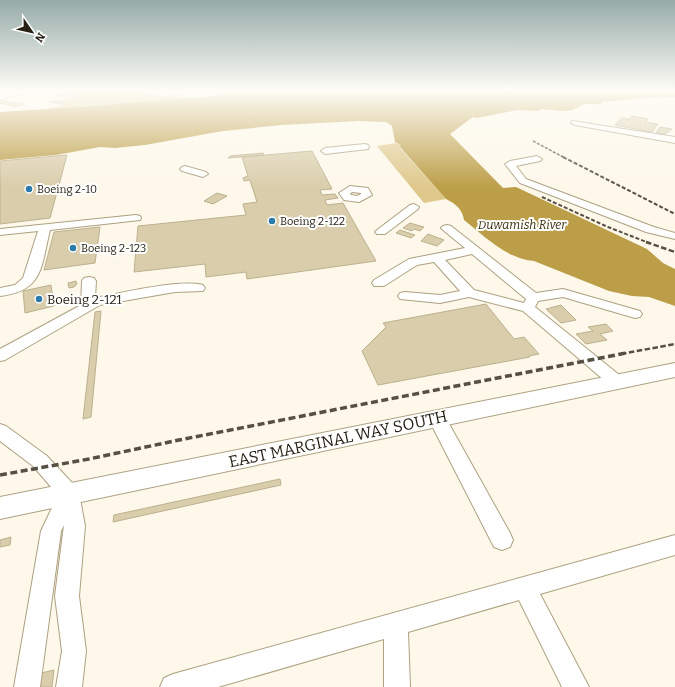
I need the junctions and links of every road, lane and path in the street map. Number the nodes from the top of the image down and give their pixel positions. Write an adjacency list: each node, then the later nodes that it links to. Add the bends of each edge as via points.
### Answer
1 (575, 123): 2 (street)
2 (675, 140)
3 (365, 147): 4 (street)
4 (325, 150)
5 (537, 159): 15 (street, via 510,164 523,181)
6 (185, 169): 7 (street)
7 (203, 174)
8 (414, 207): 14 (street)
9 (136, 218): 10 (street)
10 (45, 228): 13 (street); 22 (street, via 30,279 23,286)
11 (447, 228): 17 (street)
12 (675, 228): 15 (street)
13 (0, 232)
14 (381, 232)
15 (662, 233): 16 (street)
16 (675, 236)
17 (474, 250): 18 (street); 25 (street)
18 (437, 258): 20 (street, via 413,262); 23 (street)
19 (89, 281): 26 (street)
20 (379, 283)
21 (198, 288): 26 (street, via 175,288 100,301)
22 (0, 292)
23 (469, 293): 24 (street, via 440,299); 25 (street)
24 (405, 296)
25 (531, 303): 27 (street, via 563,293); 30 (street)
26 (88, 306): 28 (street)
27 (635, 314)
28 (0, 356)
29 (675, 370): 30 (main road, EAST MARGINAL WAY SOUTH)
30 (617, 382): 31 (main road, EAST MARGINAL WAY SOUTH)
31 (437, 418): 33 (main road, EAST MARGINAL WAY SOUTH); 35 (street)
32 (0, 431): 33 (street, via 40,461)
33 (69, 494): 34 (main road, EAST MARGINAL WAY SOUTH); 39 (street, via 51,531); 40 (street, via 74,526 67,596 74,651)
34 (0, 508)
35 (502, 540)
36 (675, 544): 37 (street)
37 (525, 588): 38 (street); 43 (street)
38 (396, 624): 41 (street); 42 (street)
39 (27, 687)
40 (69, 687)
41 (173, 687)
42 (398, 687)
43 (576, 687)

